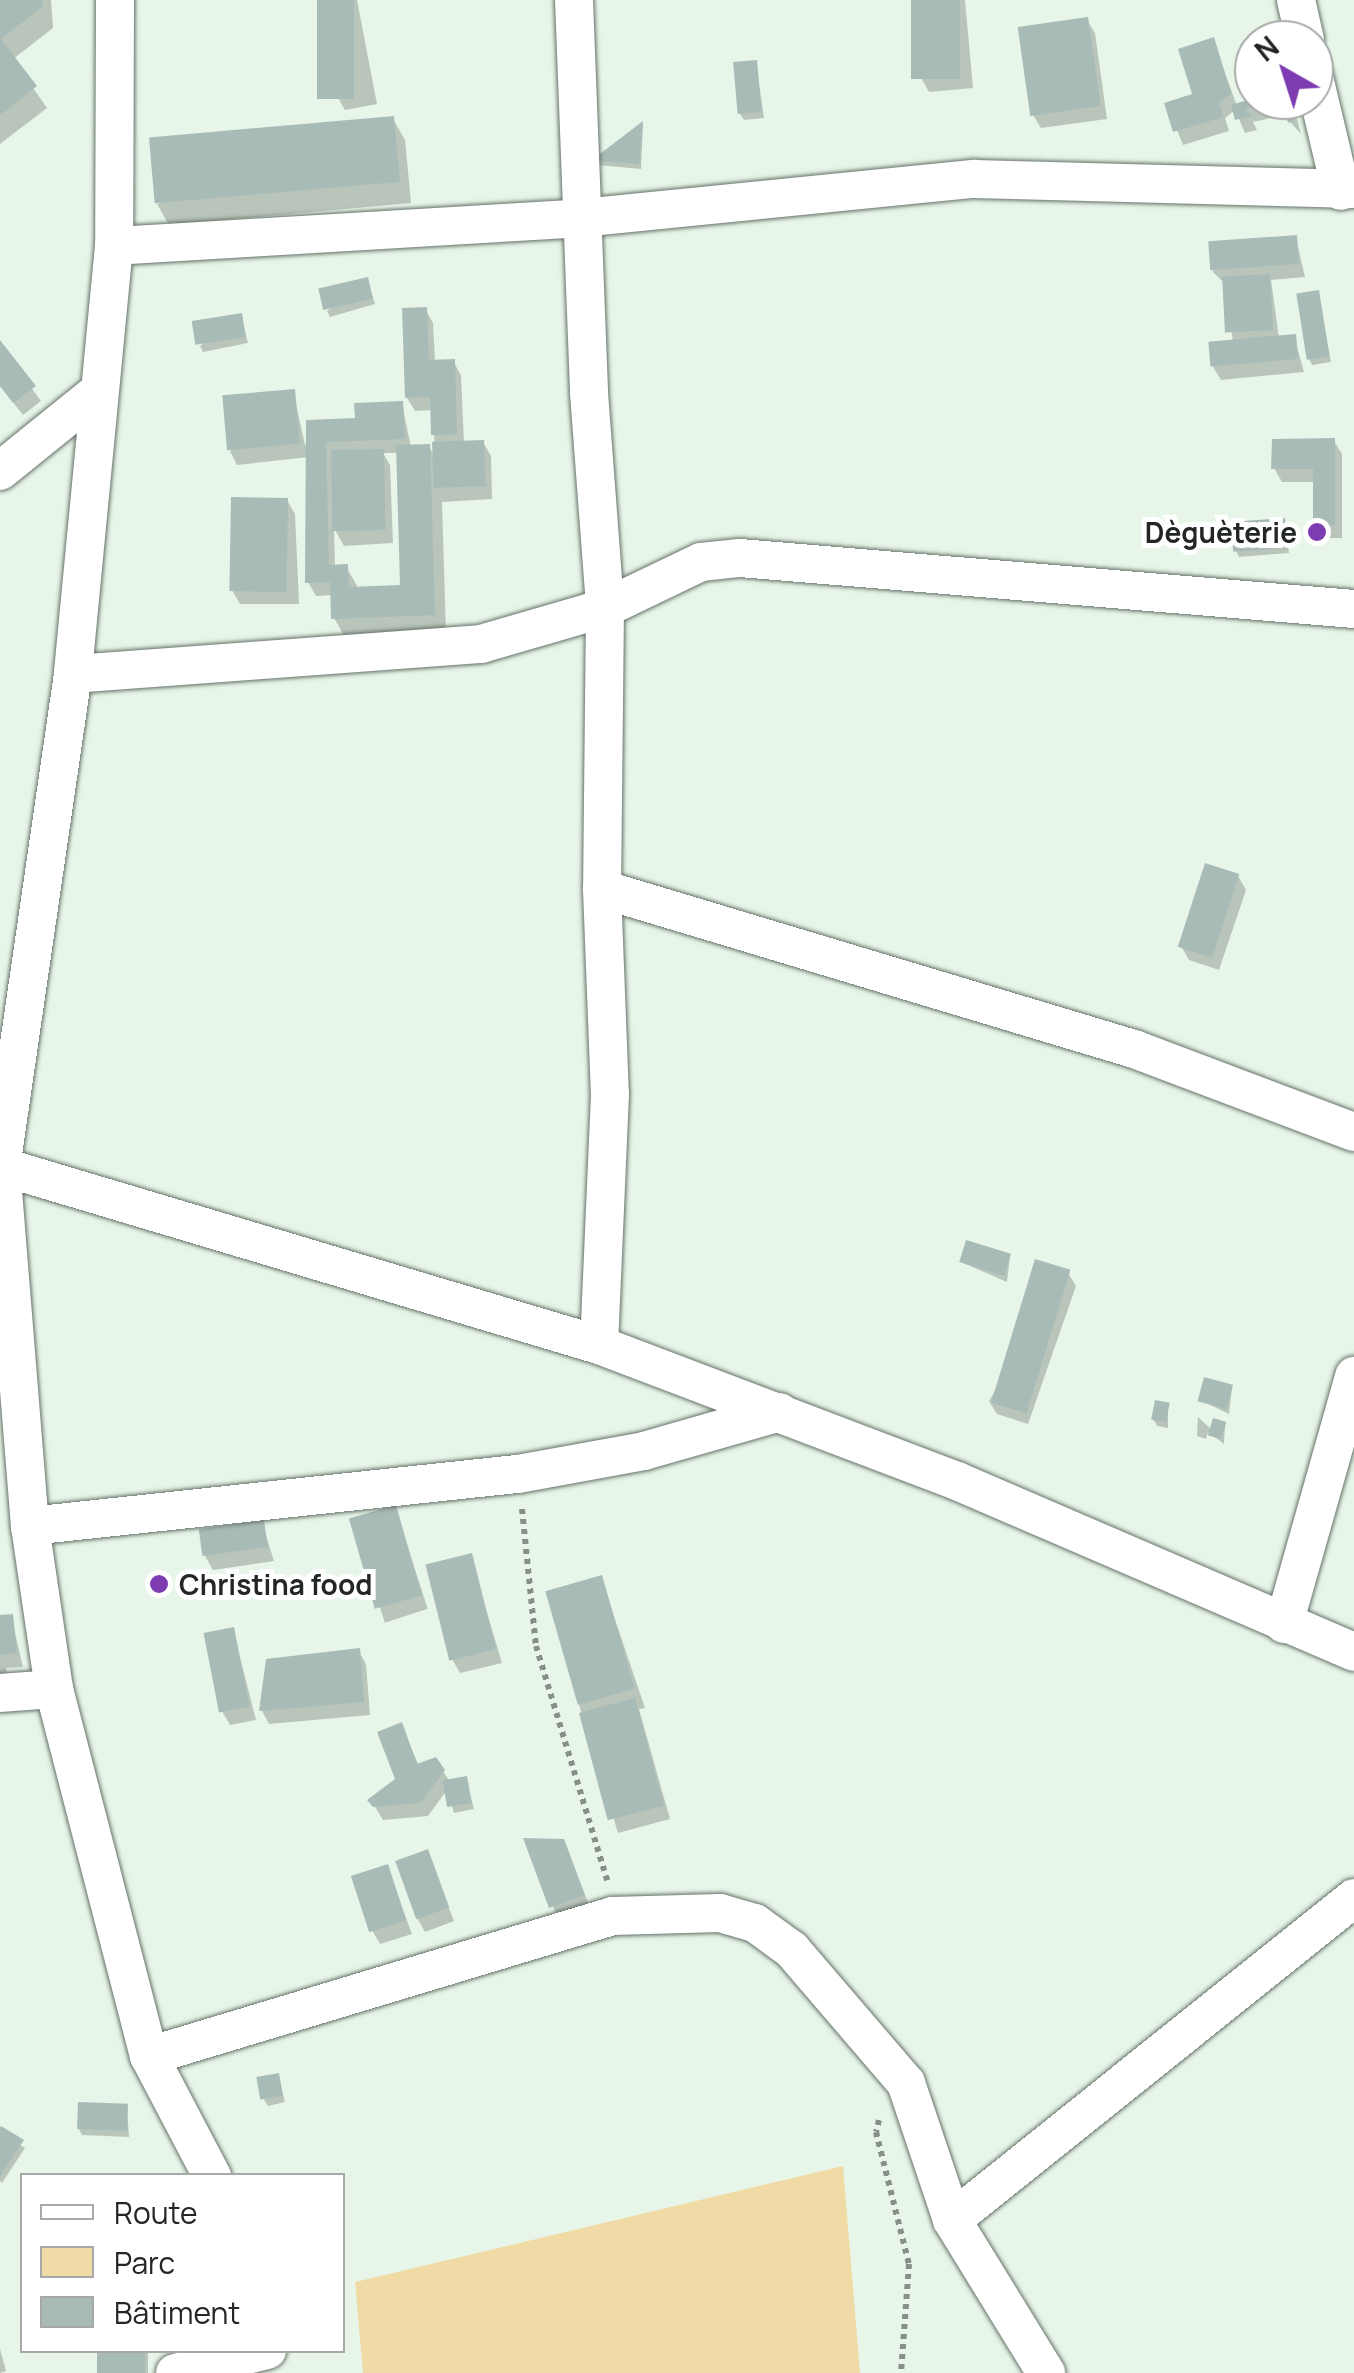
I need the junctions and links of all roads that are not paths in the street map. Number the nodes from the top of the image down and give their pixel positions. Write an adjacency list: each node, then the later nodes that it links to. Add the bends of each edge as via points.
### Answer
1 (115, 0): 6 (street)
2 (574, 0): 5 (street)
3 (1327, 120): 4 (street)
4 (1348, 190): 5 (street, via 974,179)
5 (581, 218): 6 (street); 9 (street)
6 (114, 246): 7 (street)
7 (99, 391): 8 (street); 11 (street)
8 (0, 471)
9 (604, 608): 10 (street, via 701,562 740,558); 11 (street, via 481,644); 12 (street)
10 (1354, 609)
11 (73, 674): 14 (street)
12 (602, 888): 13 (street, via 1134,1049); 15 (street, via 610,1094)
13 (1354, 1132)
14 (1, 1166): 15 (street); 18 (street)
15 (599, 1345): 17 (street)
16 (1354, 1376): 19 (street)
17 (780, 1412): 18 (street, via 644,1452 518,1474); 19 (street, via 956,1480)
18 (30, 1526): 21 (street)
19 (1284, 1624): 20 (street)
20 (1354, 1652)
21 (54, 1690): 22 (street); 24 (street)
22 (0, 1693)
23 (1354, 1898): 26 (street)
24 (149, 2056): 25 (street); 26 (street, via 612,1916 720,1913 755,1922 792,1950 906,2084)
25 (210, 2173)
26 (952, 2220): 29 (street)
27 (255, 2353): 28 (street)
28 (175, 2373)
29 (1046, 2373)

